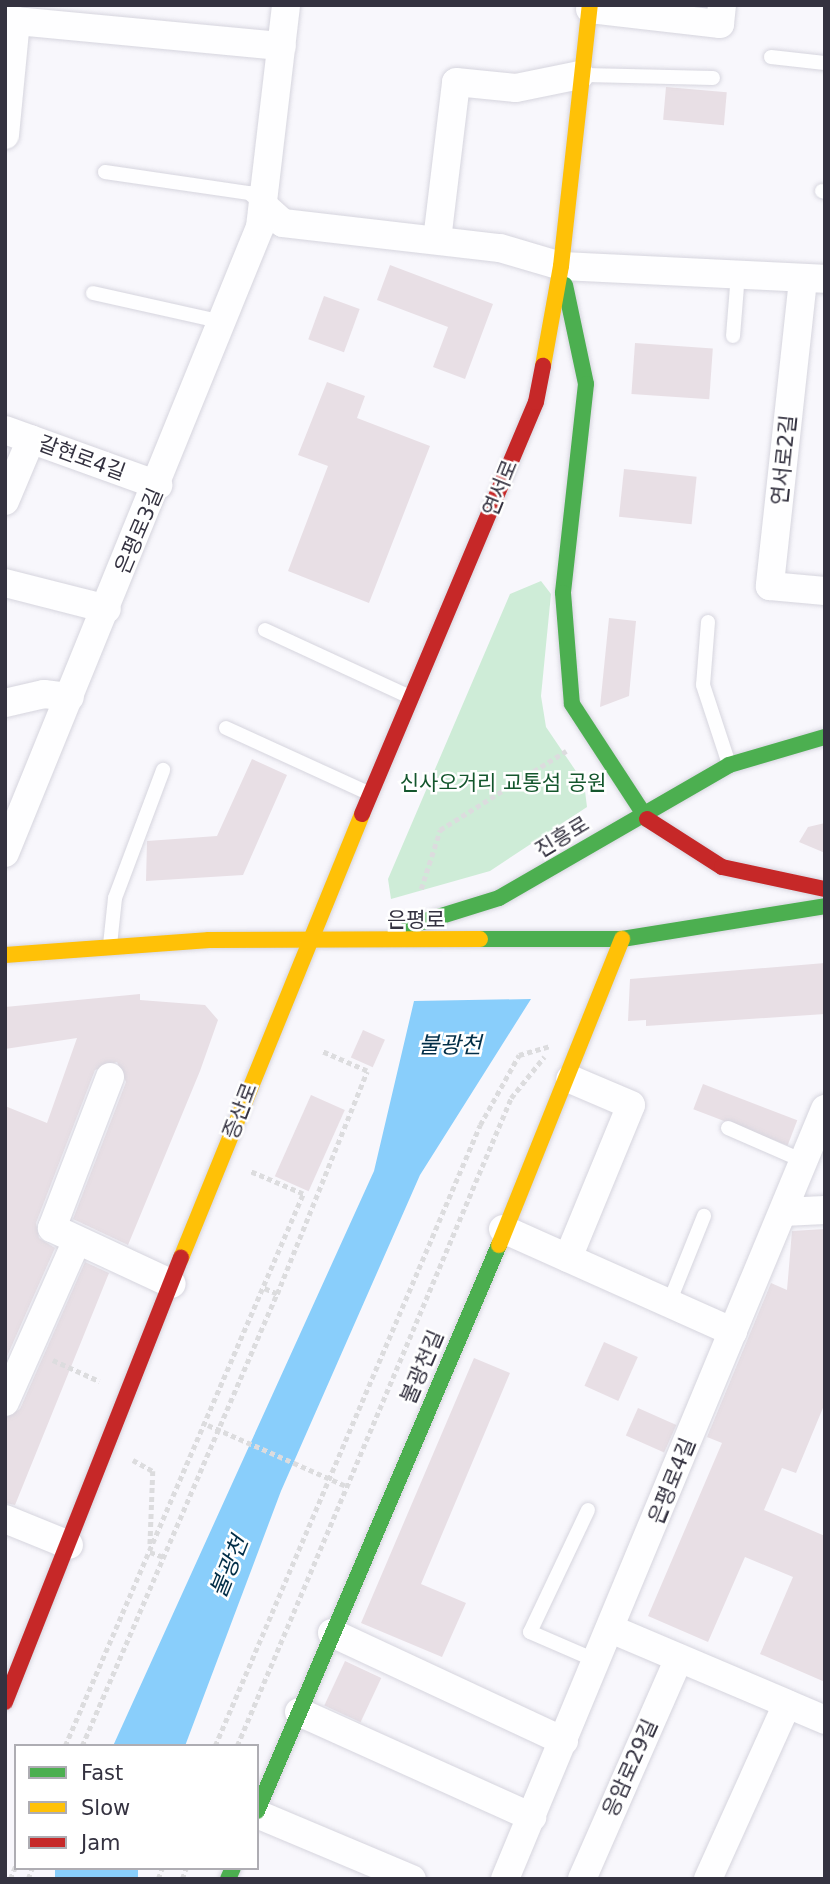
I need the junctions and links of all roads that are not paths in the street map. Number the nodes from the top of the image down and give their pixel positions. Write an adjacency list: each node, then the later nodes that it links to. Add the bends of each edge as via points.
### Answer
1 (286, 5): 5 (street, 은평로3길)
2 (722, 5): 3 (street, 연서로, via 720,24)
3 (590, 7): 8 (main road, 연서로)
4 (11, 21): 5 (street); 10 (street)
5 (282, 46): 12 (street, 은평로3길)
6 (771, 57): 7 (lane)
7 (825, 63)
8 (580, 75): 9 (lane); 13 (street, via 516,88 456,82); 14 (main road, 연서로)
9 (713, 78)
10 (5, 135)
11 (105, 172): 12 (lane, via 248,194)
12 (264, 206): 13 (street, via 283,223); 18 (street, 은평로3길)
13 (437, 240): 14 (street)
14 (561, 266): 15 (street, 연서로2길); 29 (main road, 연서로, via 536,402); 36 (main road, via 586,384 564,593 568,679 587,734)
15 (738, 274): 16 (street, 연서로2길); 19 (lane)
16 (814, 280): 24 (street, 연서로2길, via 770,586)
17 (93, 293): 18 (lane)
18 (223, 321): 21 (street, 은평로3길)
19 (733, 335)
20 (18, 435): 21 (street, 갈현로4길); 22 (street)
21 (159, 485): 25 (street, 은평로3길)
22 (5, 501)
23 (5, 583): 25 (street)
24 (825, 591)
25 (107, 609): 28 (street, 은평로3길)
26 (708, 622): 33 (lane, via 703,685)
27 (265, 630): 29 (lane)
28 (70, 697): 30 (street, via 44,694); 37 (street, 은평로3길)
29 (413, 698): 35 (main road, 연서로)
30 (5, 704)
31 (226, 728): 35 (lane)
32 (825, 737): 33 (main road, 진흥로)
33 (729, 765): 36 (main road, 진흥로)
34 (163, 770): 42 (lane, via 115,898)
35 (368, 794): 40 (main road, 연서로)
36 (641, 815): 38 (main road, via 722,867); 40 (main road, 진흥로, via 482,906 421,924)
37 (5, 853)
38 (825, 889)
39 (825, 906): 41 (main road, 은평로)
40 (309, 939): 41 (main road, 은평로); 42 (main road, 은평로); 55 (main road, 증산로)
41 (622, 939): 45 (main road, 불광천길)
42 (110, 946): 43 (main road, 은평로)
43 (5, 955)
44 (110, 1077): 53 (street, via 52,1228)
45 (570, 1079): 52 (main road, 불광천길); 54 (street, via 631,1104)
46 (825, 1109): 48 (street, 은평로4길)
47 (728, 1128): 48 (lane)
48 (803, 1161): 50 (street, 은평로4길)
49 (825, 1210): 50 (street)
50 (783, 1212): 57 (street, 은평로4길)
51 (704, 1216): 56 (lane)
52 (503, 1229): 54 (street); 63 (main road, 불광천길)
53 (77, 1240): 55 (street); 58 (street)
54 (568, 1258): 56 (street)
55 (172, 1284): 61 (main road, 증산로)
56 (669, 1303): 57 (street)
57 (733, 1332): 62 (street, 은평로4길)
58 (5, 1402)
59 (588, 1510): 65 (lane, via 530,1632)
60 (5, 1519): 61 (street)
61 (69, 1545): 66 (main road, 증산로)
62 (611, 1629): 64 (street); 65 (street, 은평로4길)
63 (332, 1633): 69 (main road, 불광천길); 71 (street)
64 (679, 1658): 68 (street); 77 (street, 응암로29길)
65 (597, 1661): 71 (street, 은평로4길)
66 (13, 1662): 67 (main road, 증산로)
67 (5, 1702)
68 (787, 1704): 70 (street); 78 (street)
69 (299, 1712): 72 (main road, 불광천길); 74 (street)
70 (825, 1720)
71 (564, 1741): 74 (street, 은평로4길)
72 (259, 1807)
73 (259, 1813): 75 (street)
74 (531, 1817): 76 (street, 은평로4길)
75 (412, 1879)
76 (505, 1879)
77 (582, 1879)
78 (708, 1879)

